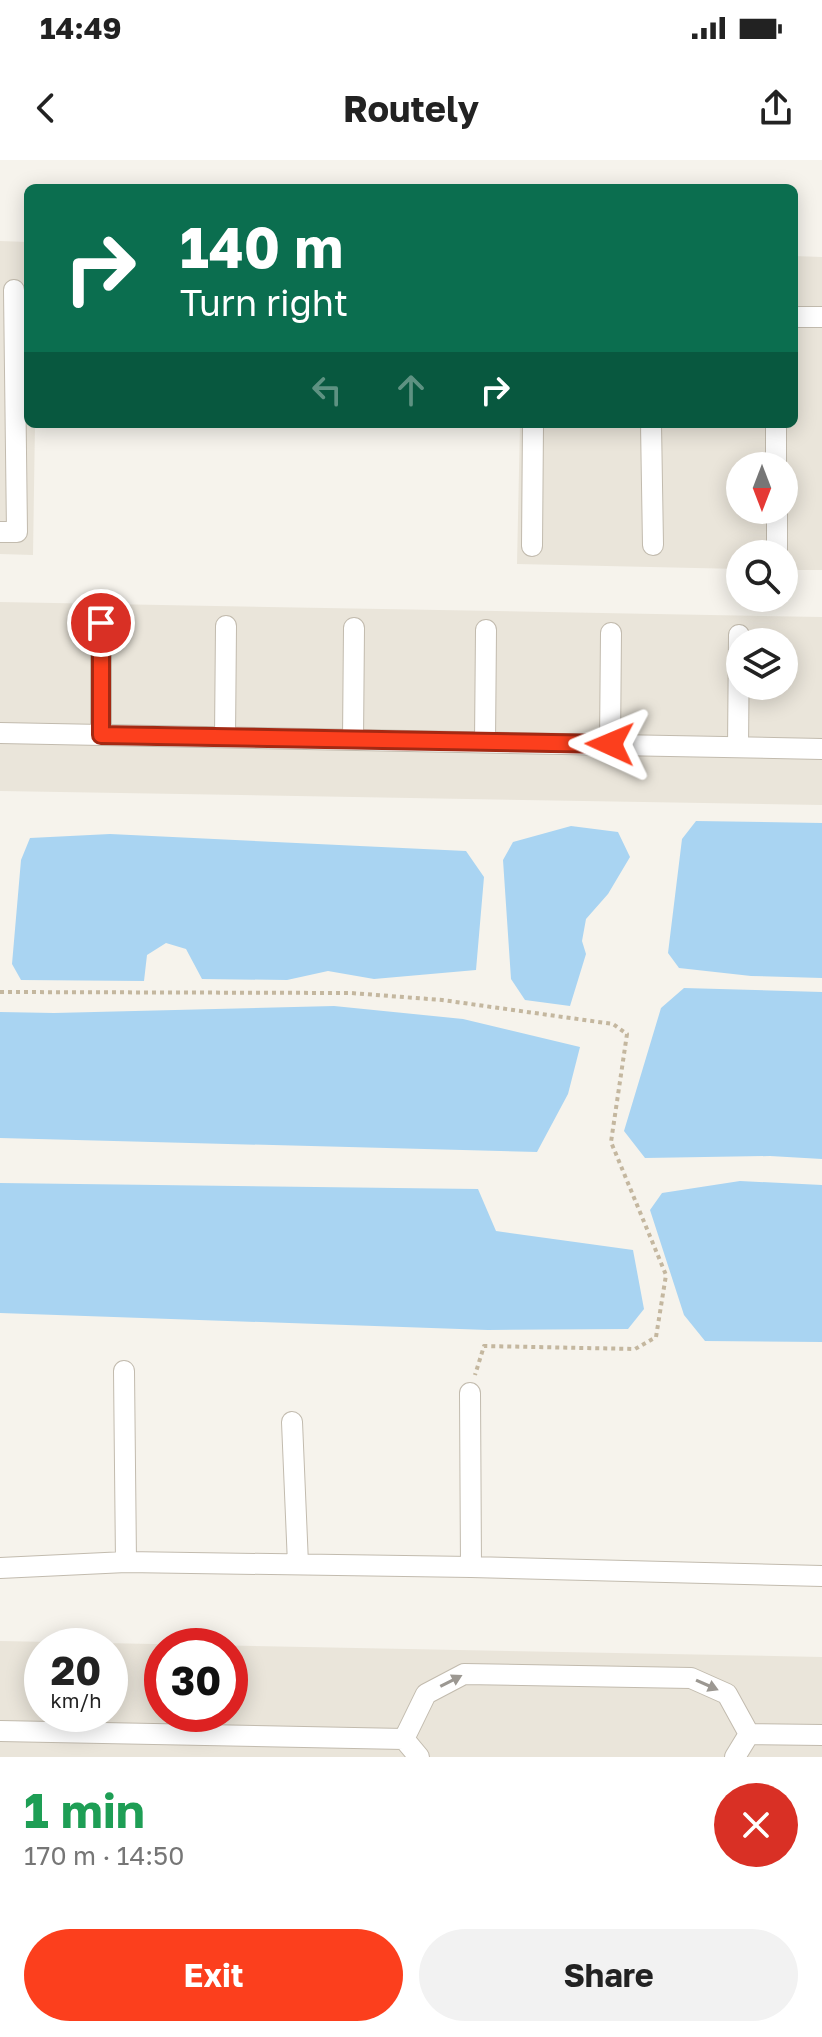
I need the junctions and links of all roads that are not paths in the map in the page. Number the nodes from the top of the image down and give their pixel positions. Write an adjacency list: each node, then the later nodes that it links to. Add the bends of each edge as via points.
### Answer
1 (14, 290): 4 (street)
2 (798, 317): 3 (street)
3 (822, 317)
4 (8, 408): 9 (street, via 17,532)
5 (533, 428): 11 (street)
6 (651, 428): 10 (street)
7 (776, 428): 8 (street)
8 (776, 452)
9 (0, 532)
10 (653, 545)
11 (532, 546)
12 (101, 623): 19 (street)
13 (226, 626): 20 (street)
14 (354, 628): 21 (street)
15 (486, 630): 22 (street)
16 (611, 633): 23 (street)
17 (738, 700): 24 (street)
18 (0, 733): 19 (street)
19 (101, 735): 20 (street)
20 (225, 737): 21 (street)
21 (353, 740): 22 (street)
22 (485, 742): 23 (street)
23 (610, 744): 24 (street)
24 (738, 747): 25 (street)
25 (822, 749)
26 (124, 1371): 29 (street)
27 (470, 1393): 31 (street)
28 (292, 1422): 30 (street)
29 (126, 1562): 30 (street); 32 (street)
30 (298, 1564): 31 (street)
31 (471, 1567): 33 (street)
32 (0, 1568)
33 (822, 1576)
34 (0, 1731): 37 (street)
35 (749, 1734): 36 (street); 37 (street, one-way to 35, via 426,1694 464,1674 691,1678 727,1694); 39 (street)
36 (822, 1735)
37 (404, 1739): 38 (street)
38 (419, 1757)
39 (735, 1757)

